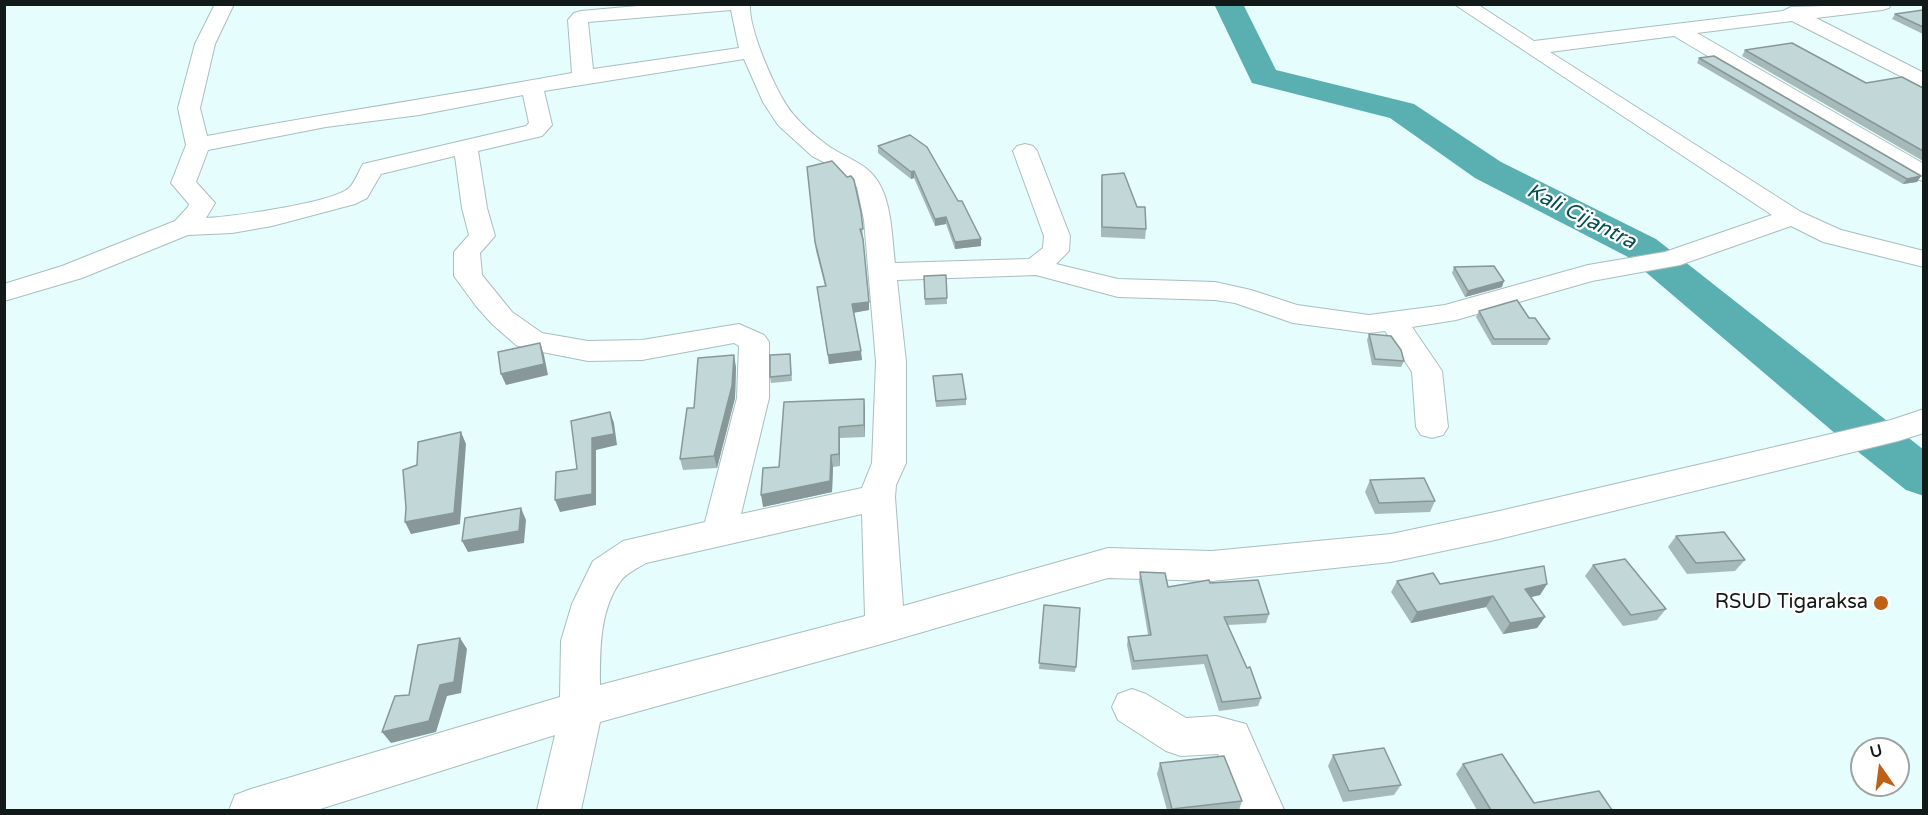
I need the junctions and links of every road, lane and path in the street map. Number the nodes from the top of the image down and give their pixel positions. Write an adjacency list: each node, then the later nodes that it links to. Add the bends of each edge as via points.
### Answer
1 (225, 4): 16 (street, via 205,44 189,108)
2 (734, 4): 13 (street, via 581,17 578,20)
3 (741, 4): 10 (street)
4 (1462, 4): 9 (street)
5 (1774, 4): 7 (street)
6 (1882, 4): 7 (street)
7 (1796, 16): 8 (street); 12 (street)
8 (1678, 30): 9 (street); 19 (street)
9 (1530, 48): 20 (street)
10 (752, 52): 13 (street); 24 (street, via 786,120 820,151 860,175 869,187)
11 (1923, 65): 12 (street)
12 (1898, 69): 14 (street)
13 (583, 77): 15 (street)
14 (1923, 82)
15 (532, 86): 16 (street); 17 (street, via 539,128)
16 (198, 145): 21 (street, via 183,183 202,203)
17 (466, 146): 21 (street, via 372,169 358,193 346,199 232,225); 30 (street, via 468,175 482,230 482,236 467,252 468,276 502,318 526,338 588,351 642,350 739,333 754,342 753,398)
18 (1025, 151): 23 (street, via 1057,236 1056,251)
19 (1923, 174)
20 (1792, 217): 22 (street, via 1832,236); 26 (street, via 1670,259 1576,276 1446,314)
21 (184, 227): 25 (street, via 72,272)
22 (1923, 259)
23 (1036, 267): 24 (street); 26 (street, via 1118,288 1215,291 1293,314 1338,322)
24 (884, 272): 29 (street, via 891,362 889,463)
25 (4, 293)
26 (1393, 321): 28 (street, via 1427,371)
27 (1911, 425): 31 (street, via 1391,548 1212,566 1108,563)
28 (1432, 427)
29 (878, 497): 30 (street); 31 (street)
30 (720, 530): 33 (street, via 636,551 606,571 580,641)
31 (885, 627): 33 (street)
32 (1132, 707): 36 (street, via 1181,737 1231,738)
33 (580, 709): 34 (street); 35 (street)
34 (251, 810)
35 (559, 810)
36 (1262, 810)

